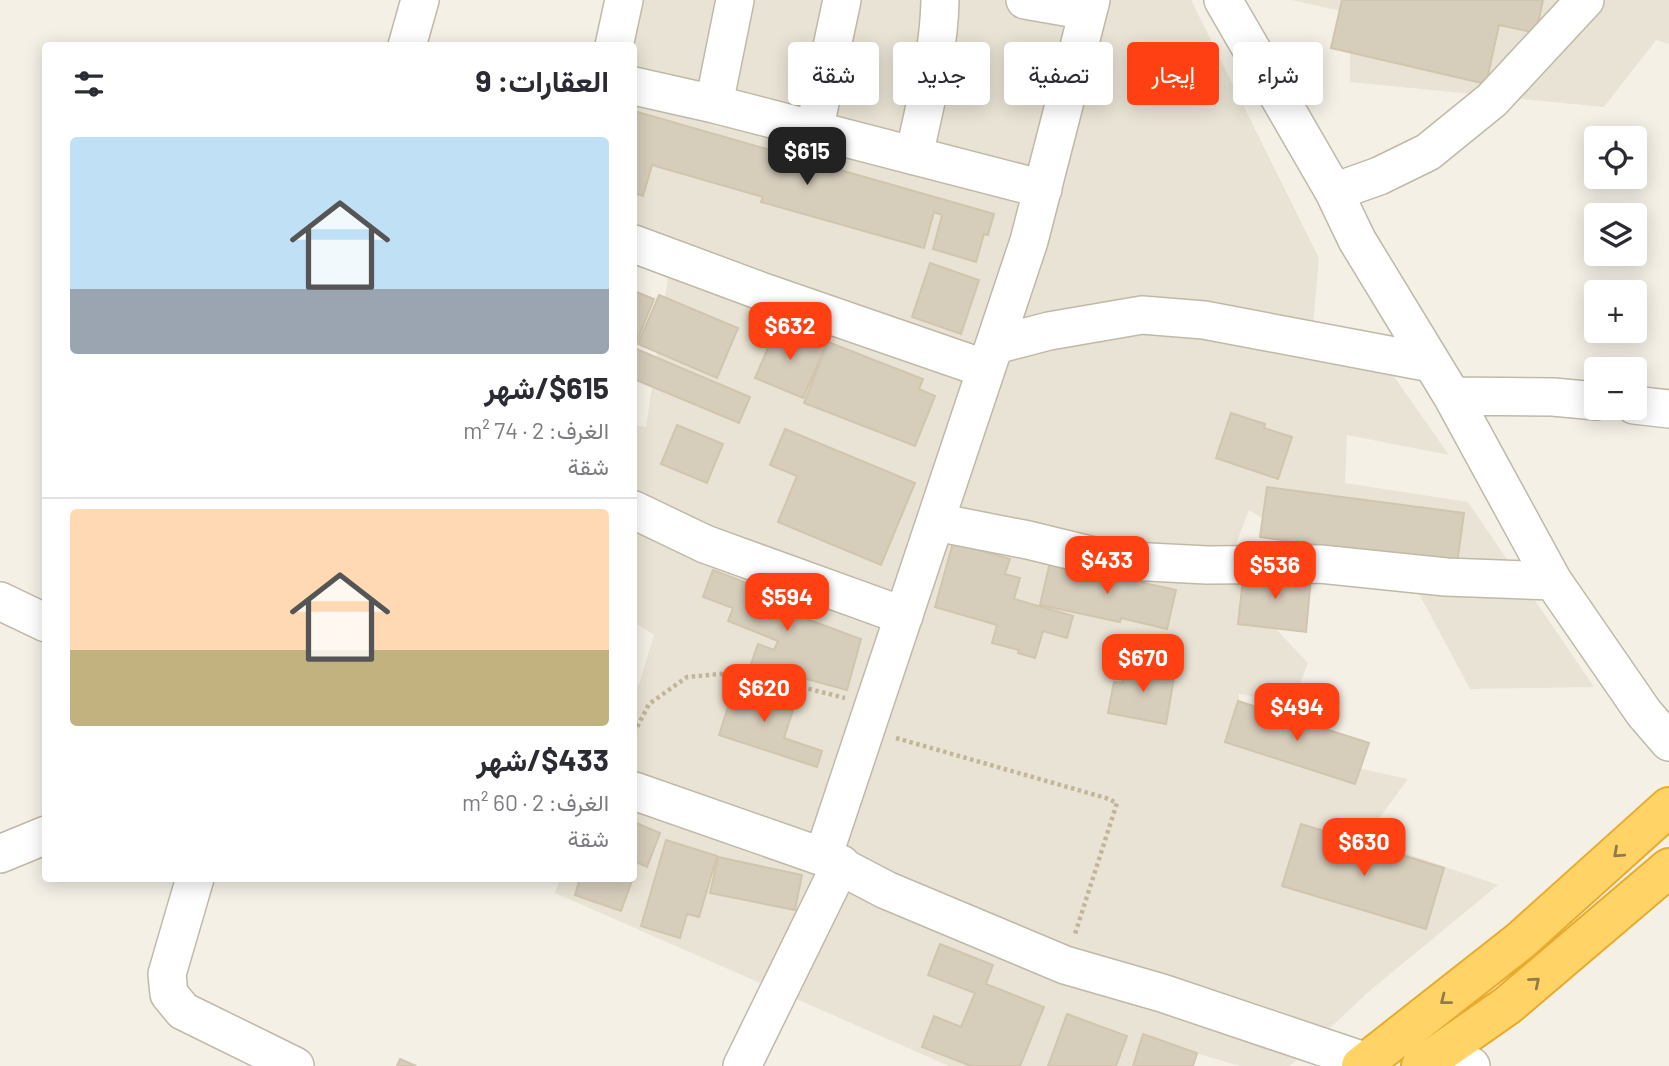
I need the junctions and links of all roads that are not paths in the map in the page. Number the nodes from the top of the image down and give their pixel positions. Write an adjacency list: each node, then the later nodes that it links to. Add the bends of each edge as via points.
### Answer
1 (420, 0): 10 (street)
2 (624, 0): 11 (street)
3 (735, 0): 13 (street)
4 (842, 0): 14 (street)
5 (940, 0): 15 (street, via 933,67)
6 (1025, 0): 9 (street)
7 (1223, 0): 17 (street)
8 (1585, 0): 17 (street, via 1493,100 1428,152)
9 (1089, 5): 16 (street)
10 (408, 42)
11 (615, 42)
12 (637, 87): 13 (street)
13 (714, 104): 14 (street)
14 (814, 131): 15 (street)
15 (914, 156): 16 (street)
16 (1042, 189): 19 (street)
17 (1334, 192): 20 (street, via 1357,240)
18 (637, 245): 19 (street, via 766,293)
19 (990, 357): 20 (street, via 1049,331 1142,315 1204,320); 26 (street)
20 (1432, 363): 21 (street)
21 (1451, 396): 22 (street); 27 (street)
22 (1584, 400)
23 (1647, 406): 24 (street)
24 (1669, 409)
25 (637, 511): 29 (street, via 705,544)
26 (936, 522): 27 (street, via 1110,560 1320,564 1446,577); 29 (street)
27 (1553, 581): 31 (street)
28 (0, 601): 30 (street)
29 (904, 616): 36 (street)
30 (42, 620)
31 (1669, 742)
32 (637, 792): 36 (street)
33 (1669, 807): 40 (highway, one-way to 40, via 1520,941)
34 (42, 837): 35 (street)
35 (0, 854)
36 (832, 860): 40 (street, via 886,890 1065,965 1162,993); 42 (street)
37 (1669, 869): 39 (highway, one-way to 37)
38 (194, 882): 41 (street, via 167,974 169,994 183,1011)
39 (1444, 1061)
40 (1364, 1064)
41 (295, 1066)
42 (742, 1066)

